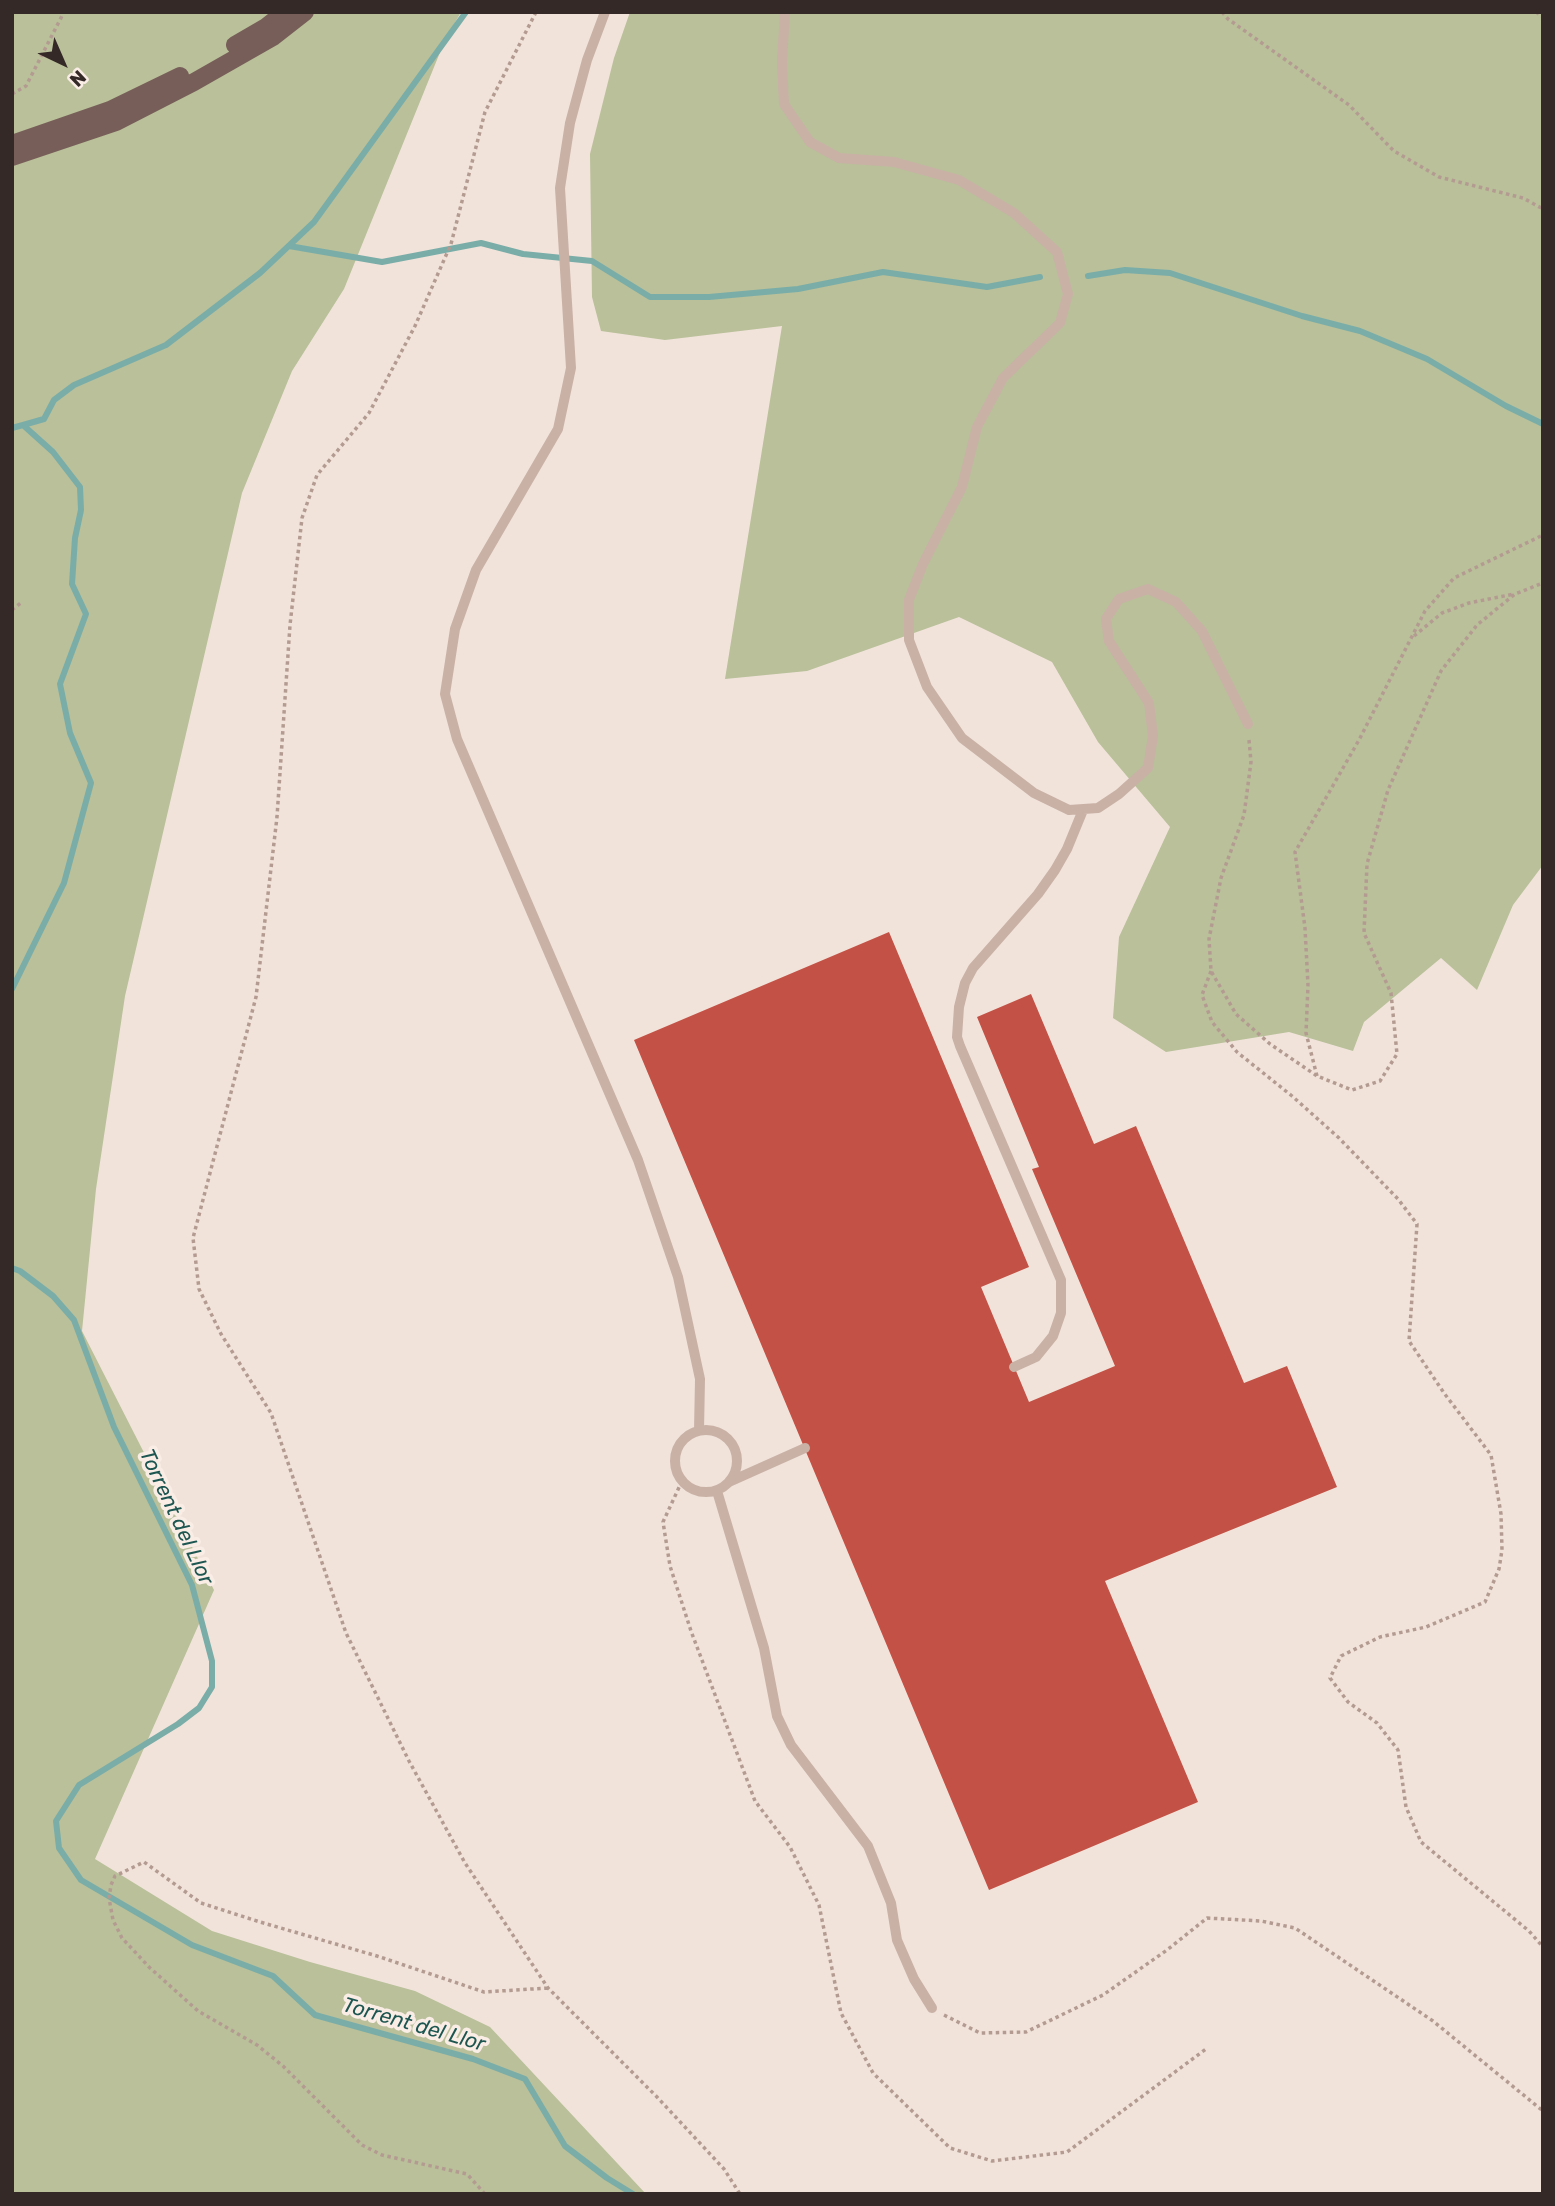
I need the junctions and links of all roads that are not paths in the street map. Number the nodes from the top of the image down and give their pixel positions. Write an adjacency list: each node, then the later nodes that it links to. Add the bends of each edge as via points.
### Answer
1 (285, 12): 5 (main road, via 189,72 110,110)
2 (305, 12): 6 (main road, via 251,50 116,122)
3 (605, 12): 10 (lane, via 570,123 560,188 572,368 558,429 476,570 455,629 445,694 457,739 647,1186 678,1277 700,1379)
4 (785, 12): 8 (lane, via 784,104 810,142 839,158 894,162 959,180 1014,213 1057,251 1068,294 1060,323 1003,379 977,427 962,487 909,600 909,640 927,687 962,738 1034,793 1069,810)
5 (12, 144)
6 (12, 157)
7 (1248, 724): 8 (lane, via 1202,631 1176,603 1148,589 1119,599 1106,619 1109,641 1149,703 1152,747 1148,768 1098,808)
8 (1083, 810): 9 (lane, via 1055,870 973,968 959,1007 960,1046 1061,1280 1061,1313 1053,1336 1036,1357)
9 (1014, 1367)
10 (699, 1431): 12 (lane, via 718,1432 733,1445 738,1464); 13 (lane, via 681,1442 677,1472 698,1491)
11 (805, 1448): 12 (lane)
12 (729, 1482): 13 (lane)
13 (717, 1491): 14 (lane, via 764,1648 777,1716 791,1745 868,1846 891,1903 897,1940)
14 (932, 2008)

